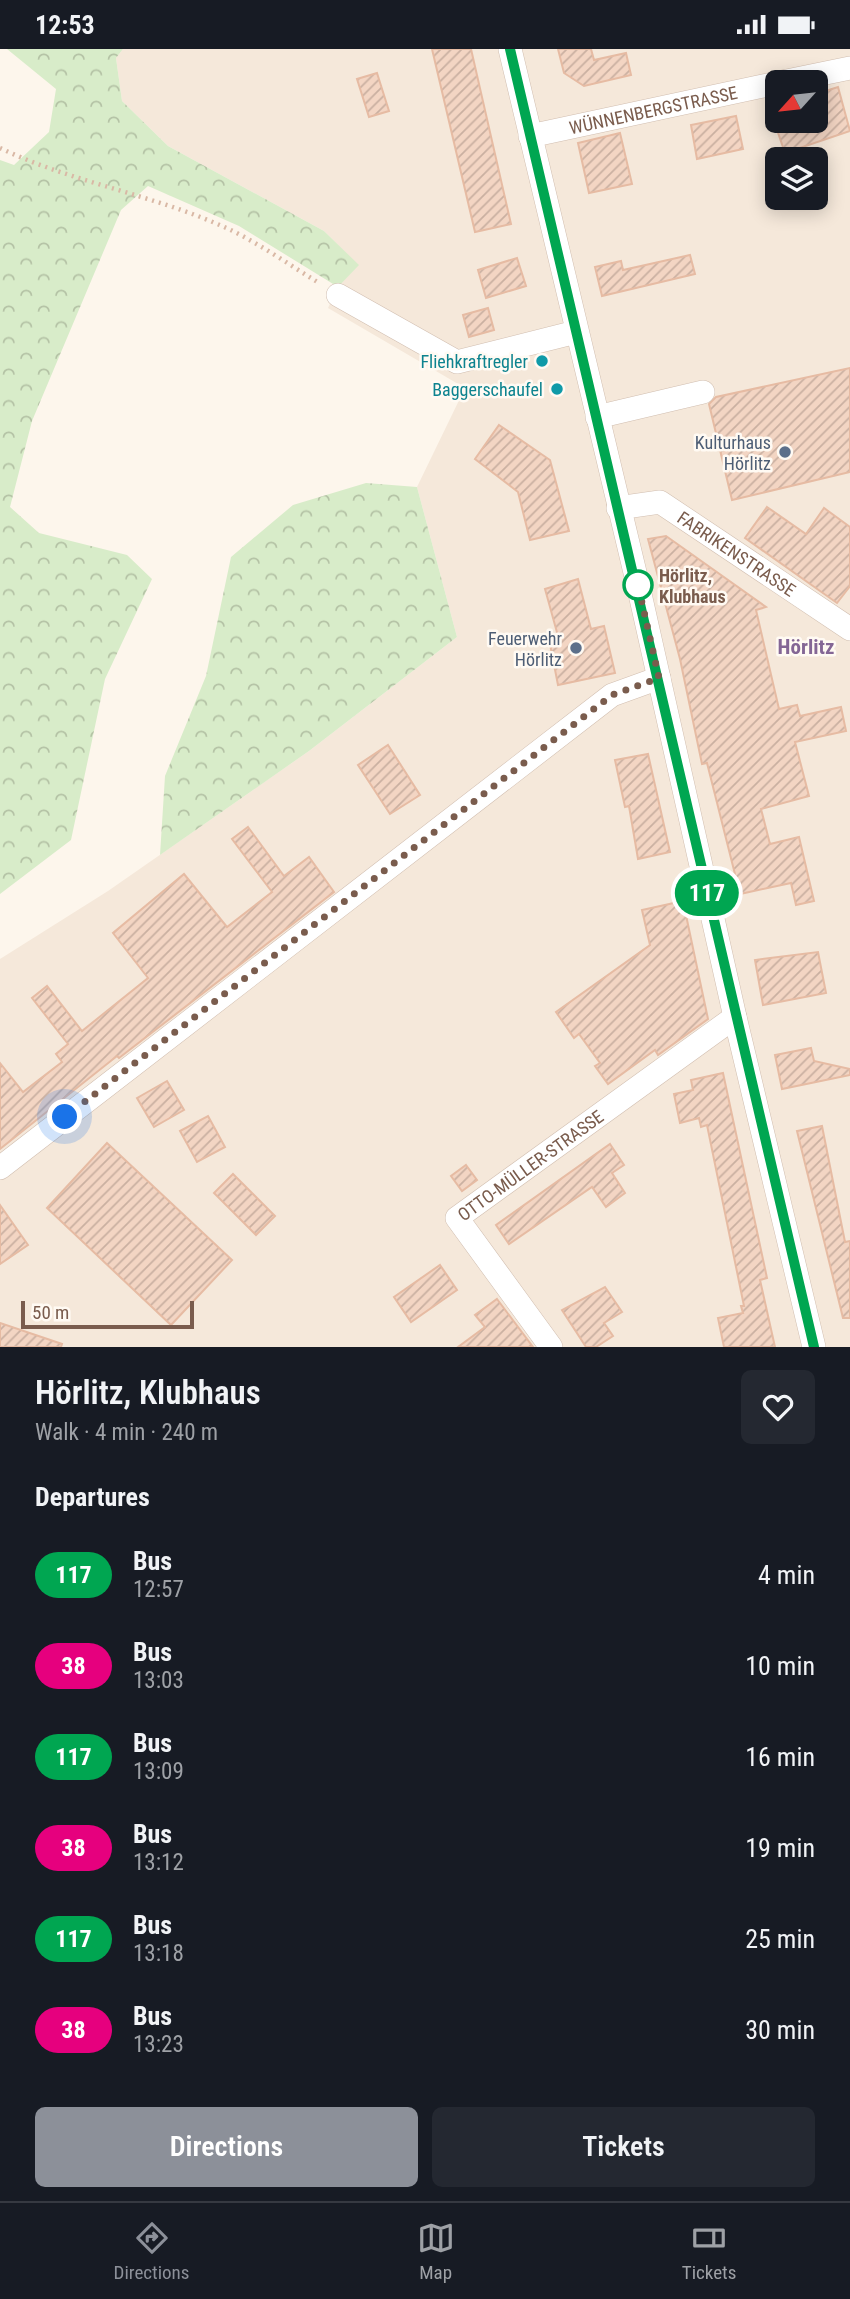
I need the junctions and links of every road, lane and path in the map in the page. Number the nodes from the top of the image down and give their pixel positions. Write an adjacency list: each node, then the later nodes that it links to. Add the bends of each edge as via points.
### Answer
1 (510, 49): 5 (street)
2 (850, 68): 3 (street)
3 (828, 73)
4 (765, 86): 5 (street, WÜNNENBERGSTRASSE)
5 (530, 136): 8 (street)
6 (0, 148): 7 (path, via 43,168 130,192 223,227)
7 (338, 295): 8 (street, via 457,362)
8 (576, 332): 10 (street)
9 (703, 391): 10 (street)
10 (597, 418): 11 (street)
11 (618, 508): 12 (street, FABRIKENSTRASSE, via 660,502); 13 (street)
12 (850, 629)
13 (659, 678): 14 (street); 15 (street, via 612,695)
14 (735, 1017): 16 (street, OTTO-MÜLLER-STRASSE, via 457,1219); 17 (street)
15 (0, 1168)
16 (551, 1347)
17 (814, 1347)

